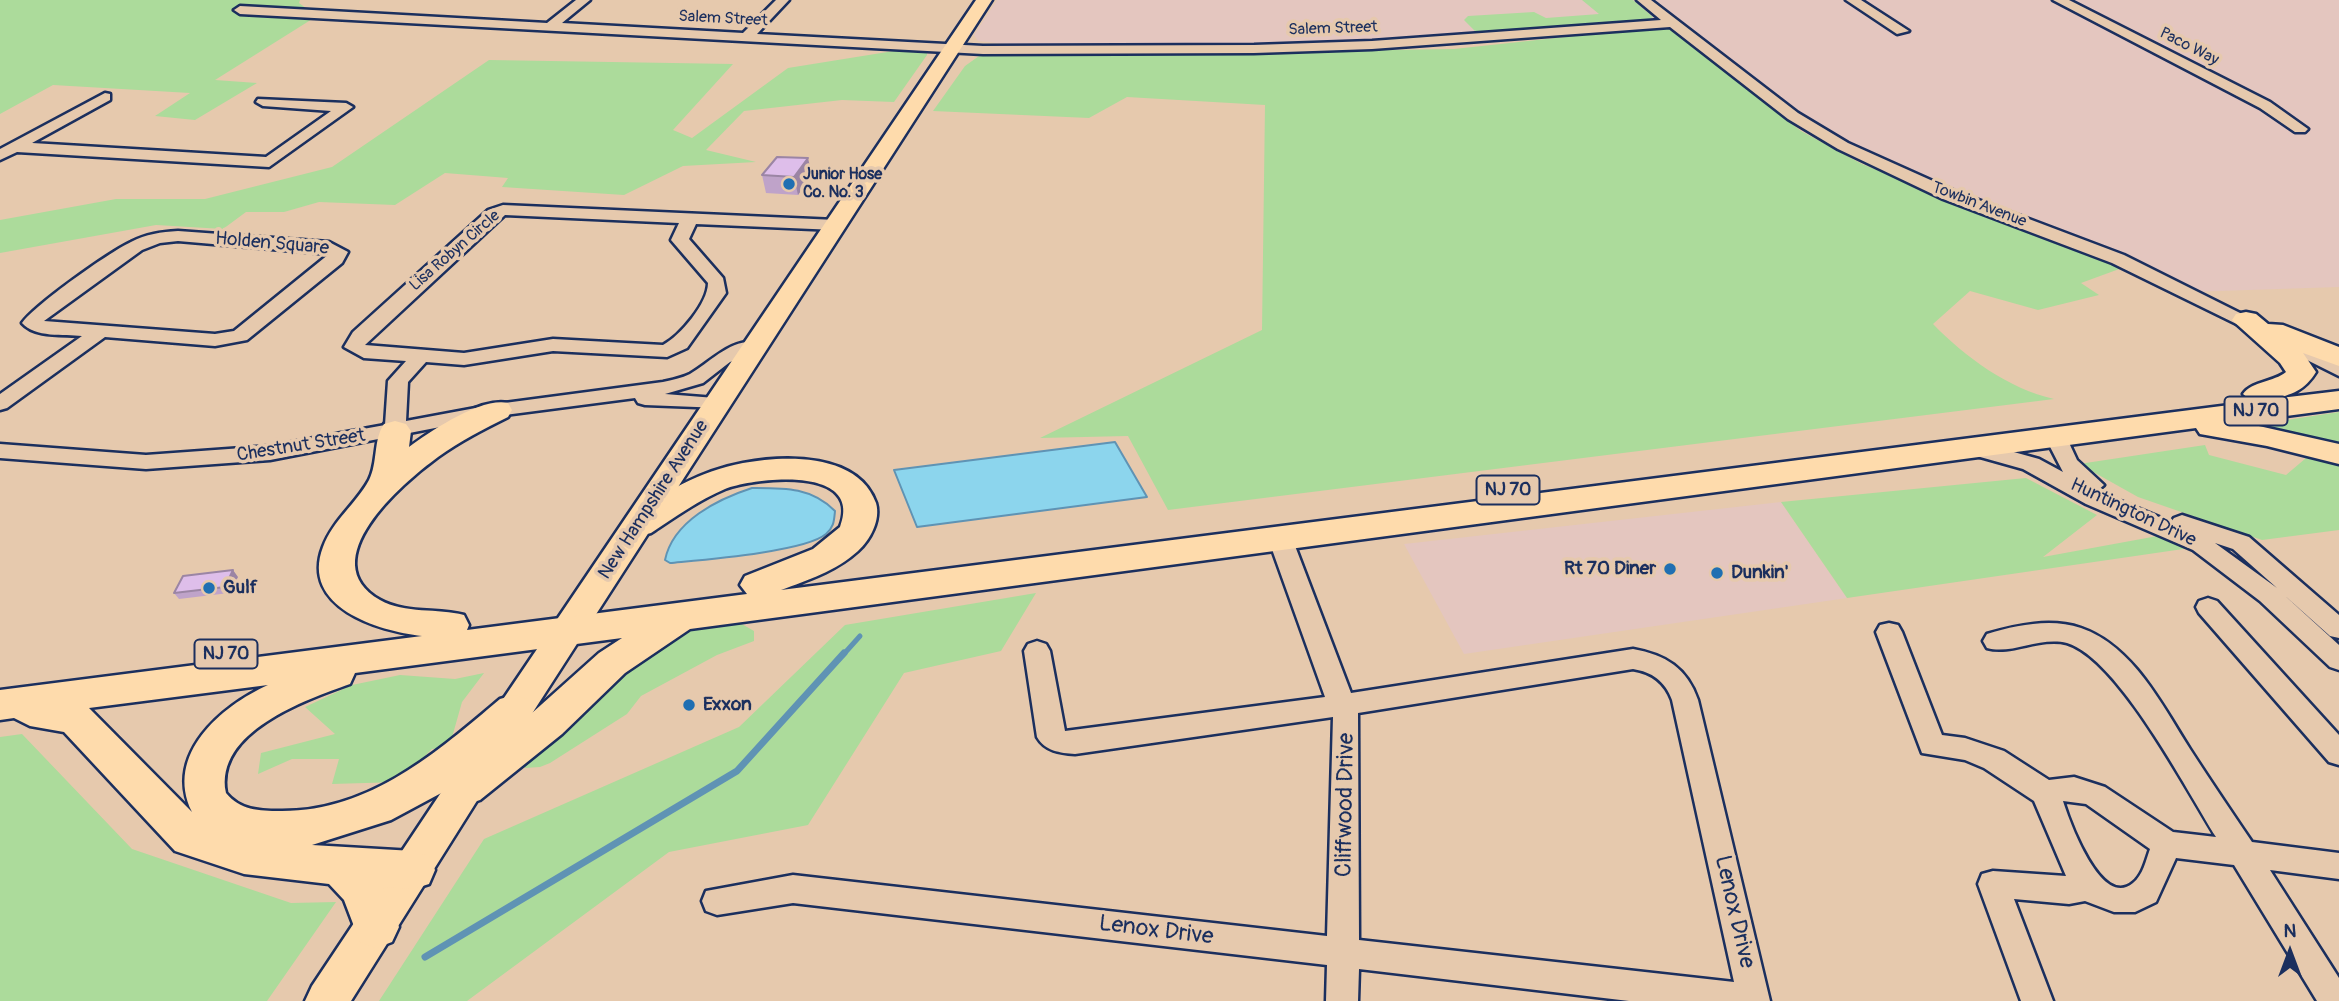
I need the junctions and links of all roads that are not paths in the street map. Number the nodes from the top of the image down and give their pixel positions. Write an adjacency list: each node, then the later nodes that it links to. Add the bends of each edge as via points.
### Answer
1 (584, 0): 12 (street)
2 (783, 0): 14 (street)
3 (984, 0): 15 (main road, New Hampshire Avenue)
4 (1665, 0): 7 (street)
5 (1852, 0): 13 (street)
6 (2059, 0): 18 (street, Paco Way, via 2265,105)
7 (1643, 1): 11 (street, Towbin Avenue)
8 (377, 6): 10 (street)
9 (240, 10): 10 (street, Salem Street)
10 (358, 18): 12 (street, Salem Street)
11 (1673, 23): 15 (street, Salem Street, via 1346,46 1203,50 994,49); 23 (street, Towbin Avenue, via 1793,116 1843,146 1949,195 2118,259)
12 (549, 27): 14 (street, Salem Street)
13 (1902, 31)
14 (746, 38): 15 (street, Salem Street)
15 (956, 42): 22 (main road, New Hampshire Avenue)
16 (105, 97): 19 (street)
17 (263, 102): 19 (street, via 346,107 270,162)
18 (2300, 129)
19 (15, 147): 20 (street)
20 (0, 155)
21 (690, 220): 22 (street, Lisa Robyn Circle); 26 (street, Lisa Robyn Circle, via 680,240 716,282 717,293 674,348 661,352 553,345 464,359); 26 (street, Lisa Robyn Circle, via 516,208 498,212 354,344 364,352)
22 (834, 229): 25 (main road, New Hampshire Avenue)
23 (2246, 320): 27 (highway); 28 (street, Towbin Avenue); 30 (highway, via 2291,357 2301,372 2290,384)
24 (101, 331): 24 (street, Holden Square, via 215,340 235,337 254,327 339,253 329,247 192,237 150,240 32,323); 33 (street)
25 (752, 347): 31 (street, Chestnut Street, via 723,358 696,379 681,384); 34 (main road, New Hampshire Avenue)
26 (421, 356): 37 (street, via 398,381)
27 (2339, 357)
28 (2339, 370)
29 (2339, 384): 30 (highway, NJ 70)
30 (2258, 394): 45 (highway, NJ 70)
31 (600, 396): 34 (street, Chestnut Street); 35 (street, Chestnut Street)
32 (2339, 400): 36 (highway, NJ 70)
33 (0, 404)
34 (715, 404): 43 (main road, New Hampshire Avenue)
35 (498, 410): 37 (street, Chestnut Street); 42 (highway, via 426,450)
36 (2172, 422): 38 (highway, NJ 70); 41 (highway)
37 (395, 431): 40 (street, Chestnut Street, via 270,453 184,461); 42 (highway, via 392,466)
38 (2056, 437): 39 (highway, NJ 70); 50 (street, Huntington Drive, via 2061,457 2089,483 2150,511 2241,542)
39 (1974, 448): 44 (highway, NJ 70); 55 (street, Huntington Drive, via 2031,464 2107,505 2201,544 2269,595)
40 (0, 451)
41 (2339, 454)
42 (380, 491): 49 (highway, via 342,540 338,577 353,599 367,609 388,617)
43 (639, 525): 45 (highway, via 707,484 748,472 814,471 854,492 860,521 846,543); 48 (main road, New Hampshire Avenue)
44 (1280, 538): 47 (highway, NJ 70); 57 (street, Cliffwood Drive)
45 (758, 585): 48 (highway, NJ 70)
46 (2208, 607): 60 (street)
47 (686, 614): 48 (highway, NJ 70); 61 (highway, via 612,663 548,723)
48 (576, 619): 49 (highway, NJ 70); 53 (highway, NJ 70); 59 (main road, New Hampshire Avenue)
49 (451, 625): 56 (highway, NJ 70)
50 (2339, 629)
51 (1889, 632): 62 (street, via 1932,744 1983,753 2014,767)
52 (1996, 641): 64 (street, via 2058,632 2083,639 2109,657 2147,706)
53 (415, 650): 58 (highway, NJ 70); 59 (highway, via 305,685 237,724 204,769 203,788 212,808 223,818 265,828 298,828 349,817 414,790)
54 (1037, 651): 57 (street, Lenox Drive, via 1051,737 1060,743)
55 (2339, 660)
56 (0, 683)
57 (1343, 705): 71 (street, Cliffwood Drive, via 1347,719); 71 (street, Lenox Drive, via 1633,659 1670,672 1685,699 1754,1000)
58 (0, 707): 66 (highway, via 78,721 190,838 236,855)
59 (514, 710): 61 (main road, New Hampshire Avenue)
60 (2339, 754)
61 (465, 788): 67 (main road, New Hampshire Avenue)
62 (2048, 795): 63 (street, via 2056,789 2074,789 2095,795); 68 (street, via 2056,825)
63 (2167, 844): 64 (street); 68 (street, via 2147,891 2138,898 2123,900)
64 (2243, 855): 65 (street); 75 (street)
65 (2339, 866)
66 (341, 867): 67 (highway); 70 (highway, via 362,889)
67 (412, 870): 70 (main road, New Hampshire Avenue)
68 (2089, 887): 74 (street, via 2069,890 1993,884)
69 (717, 901): 71 (street, Lenox Drive, via 793,889)
70 (376, 927): 72 (main road, New Hampshire Avenue)
71 (1345, 953): 73 (street, Cliffwood Drive)
72 (327, 1001)
73 (1342, 1001)
74 (2037, 1001)
75 (2334, 1001)

